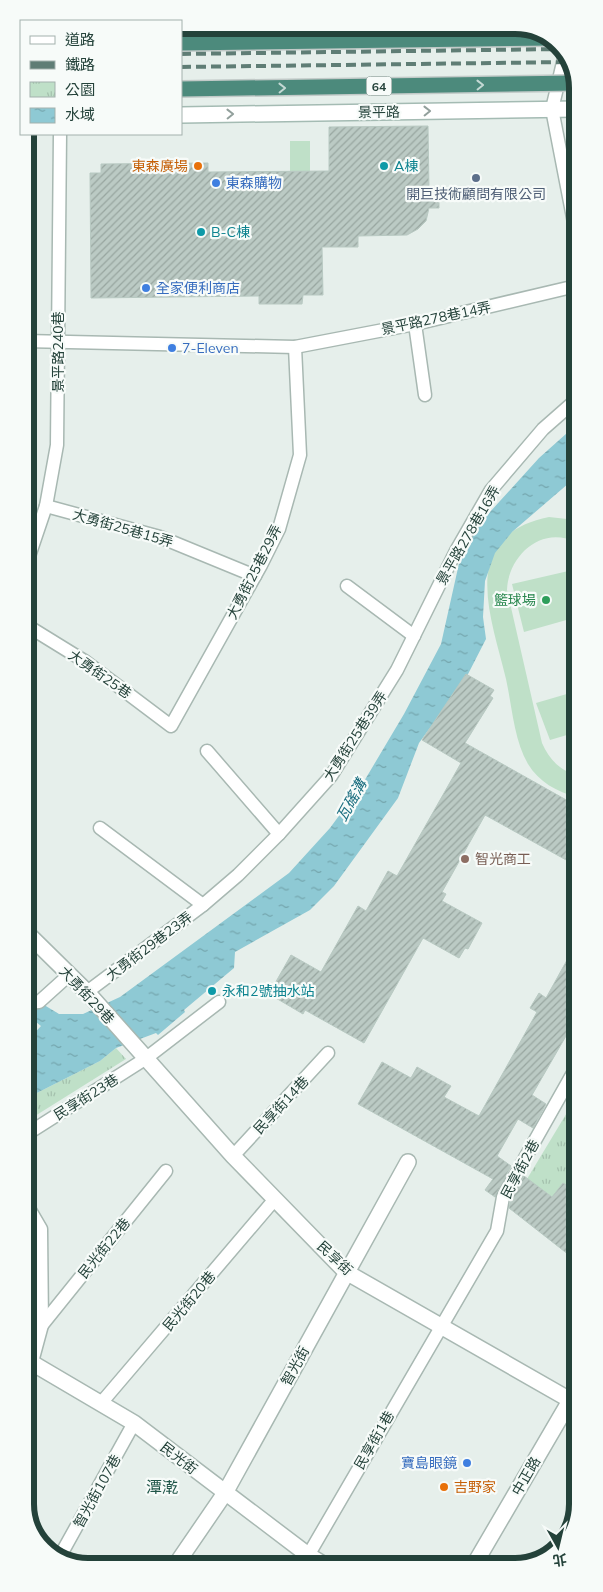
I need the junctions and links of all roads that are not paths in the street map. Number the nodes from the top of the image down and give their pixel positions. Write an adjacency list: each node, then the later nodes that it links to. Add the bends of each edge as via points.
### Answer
1 (536, 38): 2 (highway)
2 (182, 43)
3 (563, 63): 6 (lane)
4 (569, 83): 5 (highway, 64, one-way to 4, bridge)
5 (182, 89)
6 (552, 109): 7 (street, 景平路); 8 (street, 景平路, one-way to 6); 10 (lane)
7 (569, 109)
8 (182, 115)
9 (60, 135): 14 (lane, 景平路240巷)
10 (569, 198)
11 (569, 288): 12 (lane, 景平路278巷14弄)
12 (415, 324): 15 (lane, 景平路278巷14弄); 16 (lane)
13 (34, 341): 14 (lane, 景平路278巷14弄)
14 (58, 342): 15 (lane, 景平路278巷14弄); 18 (lane, 景平路240巷, via 57,445)
15 (295, 347): 20 (lane, 大勇街25巷29弄, via 300,455 279,529)
16 (425, 395)
17 (569, 406): 23 (lane, 景平路278巷16弄, via 543,429 491,490 456,551)
18 (46, 506): 19 (lane, 景平路240巷); 20 (lane, 大勇街25巷15弄, via 160,536)
19 (34, 541)
20 (255, 576): 24 (lane, 大勇街25巷29弄)
21 (347, 586): 23 (lane)
22 (34, 630): 24 (lane, 大勇街25巷, via 86,662)
23 (414, 636): 27 (lane, 大勇街25巷39弄, via 397,670 331,776)
24 (171, 726)
25 (207, 751): 27 (lane)
26 (100, 828): 28 (lane, 大勇街29巷23弄)
27 (279, 834): 28 (lane, 大勇街25巷39弄)
28 (203, 906): 31 (lane, 大勇街29巷23弄)
29 (34, 940): 30 (street, 大勇街29巷)
30 (69, 975): 31 (street, 大勇街29巷); 32 (lane)
31 (87, 992): 35 (street, 大勇街29巷)
32 (34, 1002)
33 (219, 1002): 35 (lane, 民享街23巷)
34 (328, 1053): 38 (lane, 民享街14巷)
35 (145, 1059): 37 (lane, 民享街23巷); 38 (street, 民享街)
36 (569, 1080): 45 (lane, 民享街2巷, via 503,1197 497,1231)
37 (34, 1130)
38 (233, 1156): 41 (street, 民享街)
39 (408, 1162): 43 (street, 智光街)
40 (166, 1171): 44 (lane, 民光街22巷)
41 (275, 1199): 43 (street, 民享街); 49 (lane, 民光街20巷)
42 (34, 1218): 44 (lane, via 40,1229)
43 (346, 1272): 45 (street, 民享街); 52 (street, 智光街)
44 (42, 1325): 46 (lane)
45 (440, 1325): 48 (street, 民享街); 56 (lane, 民享街1巷)
46 (34, 1349)
47 (34, 1367): 49 (street, 民光街)
48 (569, 1391)
49 (102, 1402): 51 (street, 民光街)
50 (569, 1403): 57 (street, 中正路)
51 (134, 1423): 52 (street, 民光街); 53 (lane, 智光街107巷)
52 (225, 1493): 54 (street, 智光街); 55 (street, 民光街)
53 (63, 1552)
54 (180, 1558)
55 (301, 1558)
56 (307, 1558)
57 (478, 1558)

